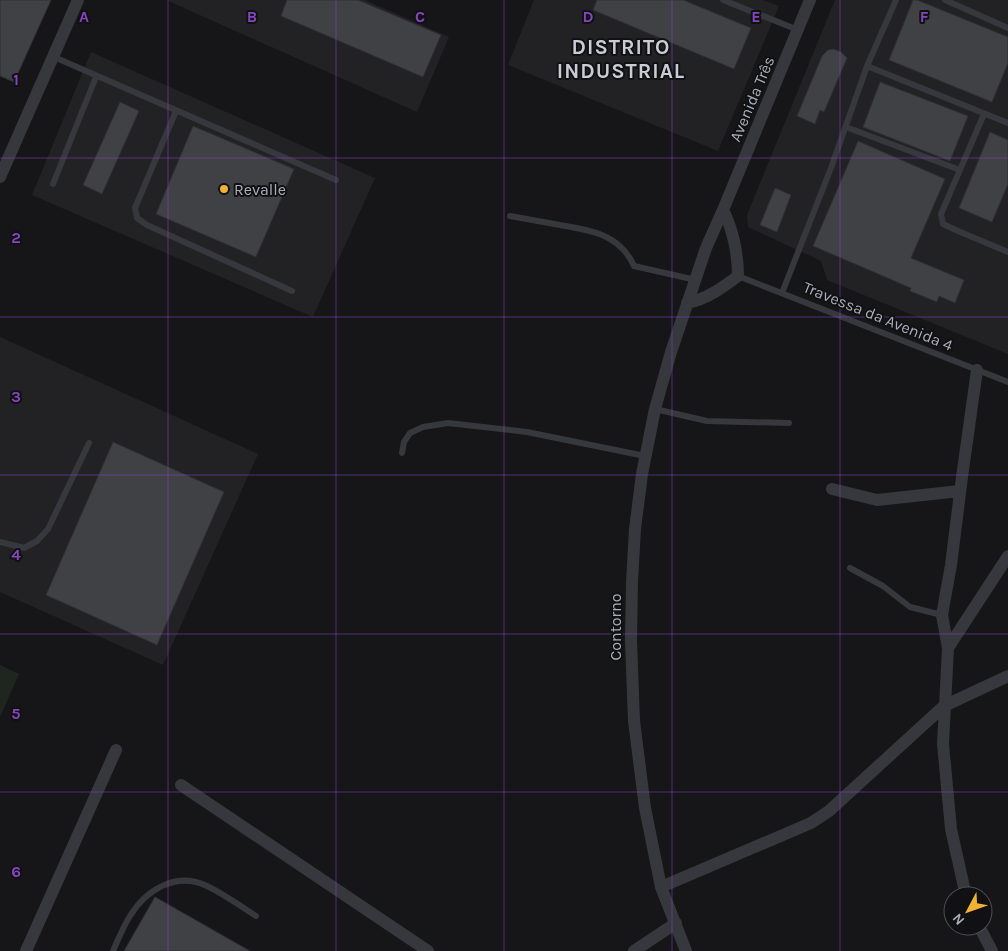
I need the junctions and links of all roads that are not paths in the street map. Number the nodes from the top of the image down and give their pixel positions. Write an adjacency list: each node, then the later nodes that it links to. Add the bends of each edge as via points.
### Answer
1 (78, 0): 8 (street)
2 (723, 0): 7 (lane)
3 (810, 0): 7 (street, Avenida Três)
4 (896, 0): 9 (lane)
5 (945, 0): 6 (lane)
6 (1008, 28)
7 (798, 30): 19 (street, Avenida Três)
8 (54, 57): 10 (lane); 16 (street)
9 (867, 66): 12 (lane); 14 (lane)
10 (96, 77): 11 (lane); 18 (lane)
11 (176, 111): 17 (lane); 24 (lane, via 134,208 137,218)
12 (984, 114): 13 (lane); 15 (lane)
13 (1008, 123)
14 (846, 127): 15 (lane); 25 (lane)
15 (960, 170): 21 (lane, via 941,214 943,224)
16 (0, 177)
17 (336, 180)
18 (53, 184)
19 (723, 210): 22 (street, via 729,221); 23 (street, Avenida Três)
20 (510, 216): 23 (lane, via 592,230 612,240 630,257 634,266)
21 (1008, 252)
22 (738, 276): 25 (lane, Travessa da Avenida 4); 26 (street, via 710,295)
23 (696, 280): 26 (street, Contorno)
24 (292, 291)
25 (782, 293): 27 (lane, Travessa da Avenida 4)
26 (687, 303): 29 (street, Contorno)
27 (977, 370): 28 (lane, Travessa da Avenida 4); 35 (street)
28 (1008, 382)
29 (655, 409): 30 (lane, via 707,421); 33 (street, Contorno)
30 (789, 424)
31 (89, 443): 36 (lane, via 48,529 37,541 24,548)
32 (402, 453): 33 (lane, via 410,433 448,423 526,432)
33 (645, 456): 46 (street, Contorno, via 634,538 632,673 640,768)
34 (832, 489): 35 (street, via 877,500)
35 (960, 491): 39 (street)
36 (0, 542)
37 (1008, 556): 40 (street)
38 (850, 568): 39 (lane, via 883,586 910,607)
39 (942, 615): 40 (street)
40 (948, 648): 42 (street)
41 (1008, 676): 42 (street)
42 (944, 706): 45 (street, via 943,744 951,828); 46 (street, via 829,811 811,823)
43 (116, 750): 50 (street)
44 (181, 785): 52 (street)
45 (964, 886)
46 (661, 887): 48 (street, Contorno)
47 (256, 916): 51 (lane, via 206,885 171,881 151,892 136,907)
48 (676, 923): 53 (street); 54 (street, Contorno)
49 (984, 936): 55 (street)
50 (26, 951)
51 (113, 951)
52 (428, 951)
53 (634, 951)
54 (686, 951)
55 (992, 951)

